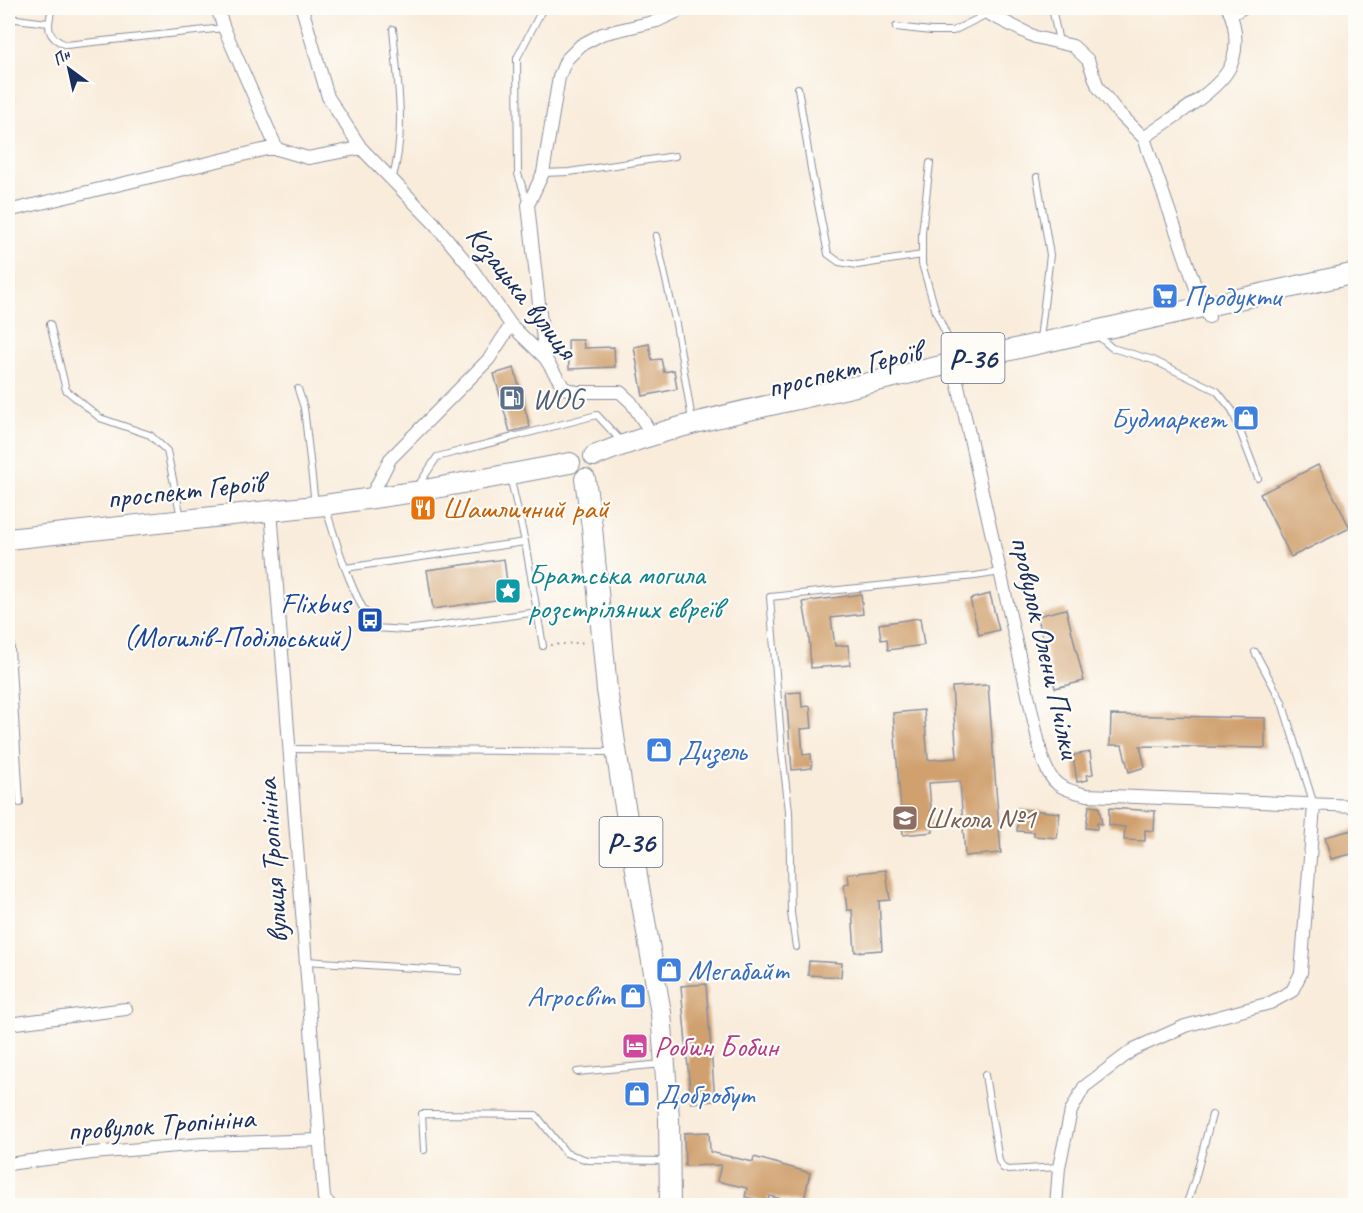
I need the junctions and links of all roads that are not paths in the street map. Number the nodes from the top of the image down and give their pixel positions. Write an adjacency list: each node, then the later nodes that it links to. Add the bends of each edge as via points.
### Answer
1 (52, 8): 11 (lane)
2 (218, 8): 13 (street)
3 (302, 8): 18 (street, Козацька вулиця, via 328,97)
4 (543, 8): 25 (lane, via 517,58 518,174)
5 (685, 8): 22 (street, via 657,21 602,34 581,45 566,60 559,77)
6 (1052, 8): 15 (lane)
7 (1249, 8): 9 (lane)
8 (982, 11): 12 (lane, via 953,31); 15 (street, via 1035,37)
9 (1230, 12): 17 (street, via 1234,58 1226,74)
10 (8, 18): 11 (lane)
11 (48, 22): 13 (lane, via 56,41 66,45)
12 (896, 27)
13 (224, 28): 19 (street)
14 (393, 30): 24 (lane, via 401,136)
15 (1059, 43): 17 (street, via 1073,46 1088,60 1098,87)
16 (798, 88): 28 (lane, via 828,254 839,262 857,266)
17 (1144, 138): 31 (street)
18 (361, 148): 19 (street, via 308,158); 24 (street, Козацька вулиця)
19 (277, 149): 26 (street)
20 (675, 156): 22 (lane)
21 (930, 163): 28 (lane)
22 (543, 173): 25 (street)
23 (1037, 177): 35 (lane, via 1050,255)
24 (392, 180): 33 (street, Козацька вулиця, via 472,269)
25 (528, 205): 36 (street)
26 (8, 211)
27 (656, 236): 39 (lane, via 676,324)
28 (922, 255): 37 (lane, via 936,312 954,352)
29 (1356, 273): 31 (main road, проспект Героїв / Р-36)
30 (1356, 285): 31 (main road, проспект Героїв / Р-36)
31 (1207, 312): 34 (main road, проспект Героїв / Р-36)
32 (51, 324): 49 (lane, via 66,390 100,418 150,435 167,451)
33 (511, 325): 36 (street, Козацька вулиця); 46 (street, via 489,359 390,459)
34 (1098, 337): 35 (main road, проспект Героїв / Р-36); 37 (main road, проспект Героїв / Р-36); 44 (lane, via 1112,348 1153,360 1217,391 1232,410)
35 (1039, 345): 37 (main road, проспект Героїв / Р-36)
36 (545, 358): 40 (street, Козацька вулиця, via 564,388 576,392 620,392)
37 (955, 367): 39 (main road, проспект Героїв / Р-36); 42 (main road, проспект Героїв / Р-36, via 848,400 658,445); 53 (street, провулок Олени Пчілки)
38 (298, 389): 47 (lane)
39 (692, 425): 40 (main road, проспект Героїв / Р-36)
40 (653, 436): 41 (main road, проспект Героїв / Р-36)
41 (624, 444): 42 (main road, проспект Героїв / Р-36); 45 (lane, via 597,415 437,457)
42 (592, 467): 43 (main road, проспект Героїв / Р-36, via 588,451 579,451 570,464); 59 (main road, Р-36, via 592,526)
43 (510, 474): 45 (main road, проспект Героїв); 51 (lane)
44 (1258, 478)
45 (414, 492): 46 (main road, проспект Героїв)
46 (370, 499): 47 (main road, проспект Героїв)
47 (320, 506): 48 (main road, проспект Героїв); 52 (lane)
48 (272, 510): 49 (main road, проспект Героїв); 58 (street, вулиця Тропініна)
49 (182, 520): 50 (main road, проспект Героїв)
50 (8, 539)
51 (525, 542): 52 (lane); 55 (lane)
52 (345, 568): 55 (lane, via 362,609 375,628 406,630)
53 (1001, 572): 61 (street, провулок Олени Пчілки, via 1042,757 1055,783 1087,795); 63 (lane, via 770,597 789,811 791,914)
54 (8, 598): 60 (lane)
55 (538, 612): 56 (lane)
56 (543, 646)
57 (1255, 652): 61 (lane, via 1282,702)
58 (290, 749): 59 (lane); 64 (street, вулиця Тропініна)
59 (616, 752): 68 (main road, Р-36, via 662,1013)
60 (20, 803)
61 (1314, 806): 62 (street, провулок Олени Пчілки); 76 (street, via 1301,973 1292,991 1270,1003 1185,1026 1134,1048 1084,1087 1071,1111)
62 (1356, 806)
63 (796, 947)
64 (305, 962): 65 (lane); 72 (street, вулиця Тропініна)
65 (459, 970)
66 (126, 1009): 67 (street)
67 (8, 1024)
68 (665, 1064): 69 (lane); 74 (main road, Р-36)
69 (577, 1072)
70 (985, 1075): 76 (lane, via 1003,1168)
71 (1212, 1115): 80 (lane)
72 (320, 1140): 75 (street, провулок Тропініна, via 202,1144); 77 (street, вулиця Тропініна, via 324,1198)
73 (424, 1150): 74 (lane, via 422,1114 536,1115 566,1153 587,1160)
74 (670, 1161): 78 (main road, Р-36)
75 (8, 1164)
76 (1059, 1167): 79 (street)
77 (331, 1206)
78 (670, 1206)
79 (1056, 1206)
80 (1186, 1206)

